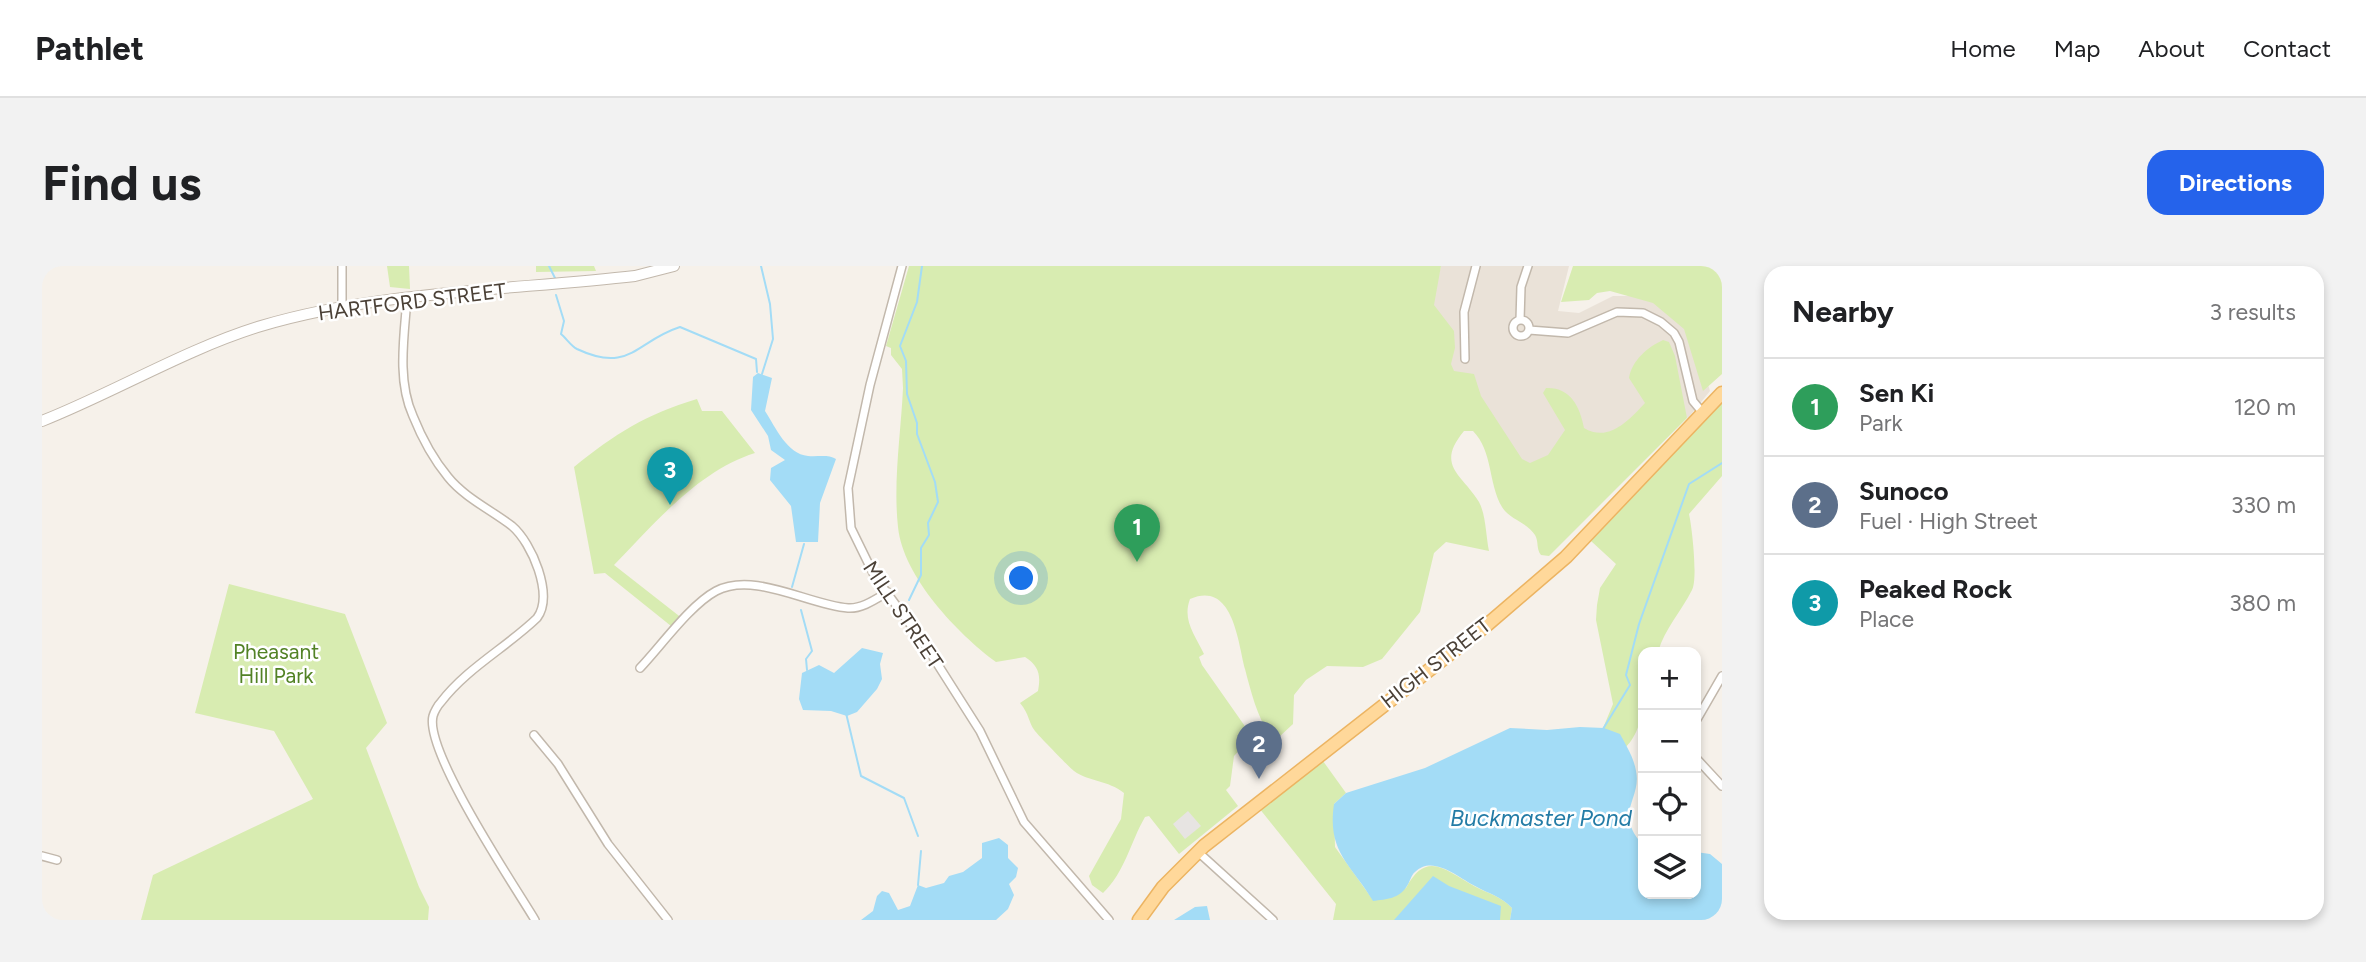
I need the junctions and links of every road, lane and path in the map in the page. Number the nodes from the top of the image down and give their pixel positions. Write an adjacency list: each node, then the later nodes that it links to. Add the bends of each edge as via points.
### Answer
1 (342, 266): 7 (street)
2 (674, 266): 6 (street, HARTFORD STREET, via 635,276)
3 (902, 266): 14 (street, MILL STREET, via 846,498 863,558)
4 (1476, 266): 10 (street, via 1464,312)
5 (1528, 266): 8 (street, via 1521,287)
6 (407, 299): 7 (street, HARTFORD STREET); 24 (street, via 404,383 413,418 449,478 514,528 544,585 543,610 537,618 485,659 441,702 433,716 434,735 454,785)
7 (342, 307): 13 (street, HARTFORD STREET, via 252,330)
8 (1520, 320): 9 (street); 9 (street, via 1514,325 1515,333 1523,336)
9 (1529, 330): 12 (street, via 1568,333 1617,312 1653,316 1679,342 1693,401)
10 (1465, 359)
11 (1722, 393): 12 (main road, HIGH STREET)
12 (1703, 413): 21 (main road, HIGH STREET, via 1559,564)
13 (42, 421)
14 (888, 592): 15 (street, via 848,608 751,586 724,588 705,598); 26 (street, MILL STREET, via 980,730 1024,821)
15 (640, 668)
16 (1722, 676): 17 (street)
17 (1701, 712)
18 (534, 735): 25 (street, via 558,764 608,844)
19 (1701, 763): 20 (street)
20 (1722, 786)
21 (1197, 851): 27 (main road, HIGH STREET); 28 (street)
22 (42, 856): 23 (street)
23 (57, 860)
24 (535, 920)
25 (668, 920)
26 (1109, 920)
27 (1139, 920)
28 (1273, 920)

